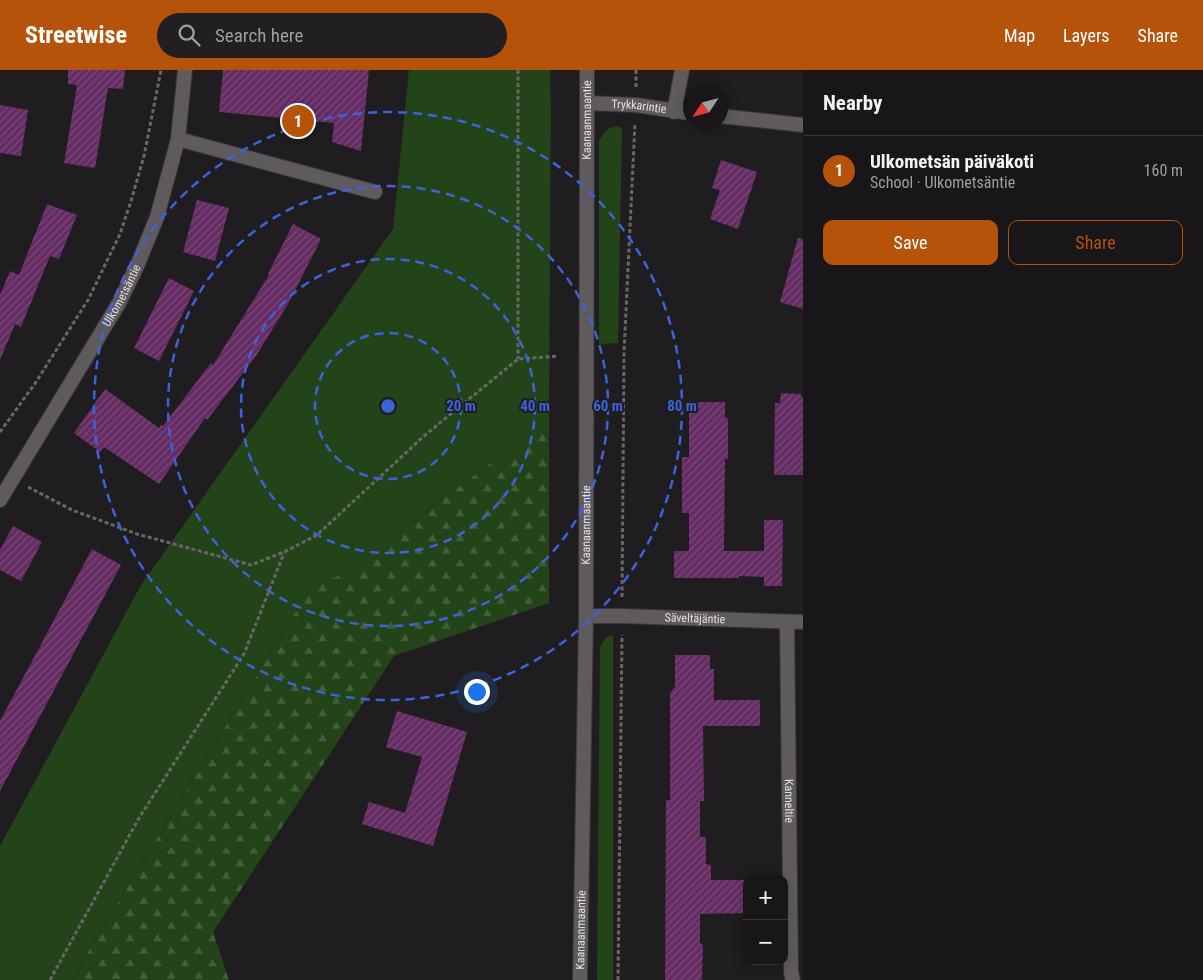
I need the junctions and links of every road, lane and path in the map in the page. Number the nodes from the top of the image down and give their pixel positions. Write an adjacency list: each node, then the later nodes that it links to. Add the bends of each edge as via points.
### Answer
1 (161, 70): 17 (path, via 144,156 120,234 88,300)
2 (185, 70): 13 (street, Ulkometsäntie)
3 (518, 70): 16 (path)
4 (586, 70): 7 (street, Kaanaanmaantie)
5 (636, 70): 8 (path)
6 (682, 70): 9 (street)
7 (587, 103): 8 (street, Trykkarintie); 21 (street, Kaanaanmaantie)
8 (636, 105): 9 (street, Trykkarintie); 22 (path, via 624,352)
9 (674, 112): 10 (street, Trykkarintie)
10 (683, 113)
11 (728, 117): 12 (street)
12 (803, 125)
13 (178, 138): 14 (street); 18 (street, Ulkometsäntie, via 157,217 119,303)
14 (375, 192)
15 (558, 356): 16 (path)
16 (518, 359): 20 (path, via 424,436 317,536)
17 (0, 432)
18 (12, 479): 19 (street, Ulkometsäntie); 20 (path, via 81,513 137,534 251,565)
19 (0, 500)
20 (284, 552): 25 (path, via 244,654 139,818)
21 (586, 616): 22 (street, Säveltäjäntie); 26 (street, Kaanaanmaantie)
22 (622, 616): 23 (street, Säveltäjäntie); 27 (path)
23 (787, 622): 24 (street, Säveltäjäntie); 28 (street, Kanneltie)
24 (803, 622)
25 (50, 980)
26 (580, 980)
27 (618, 980)
28 (793, 980)

